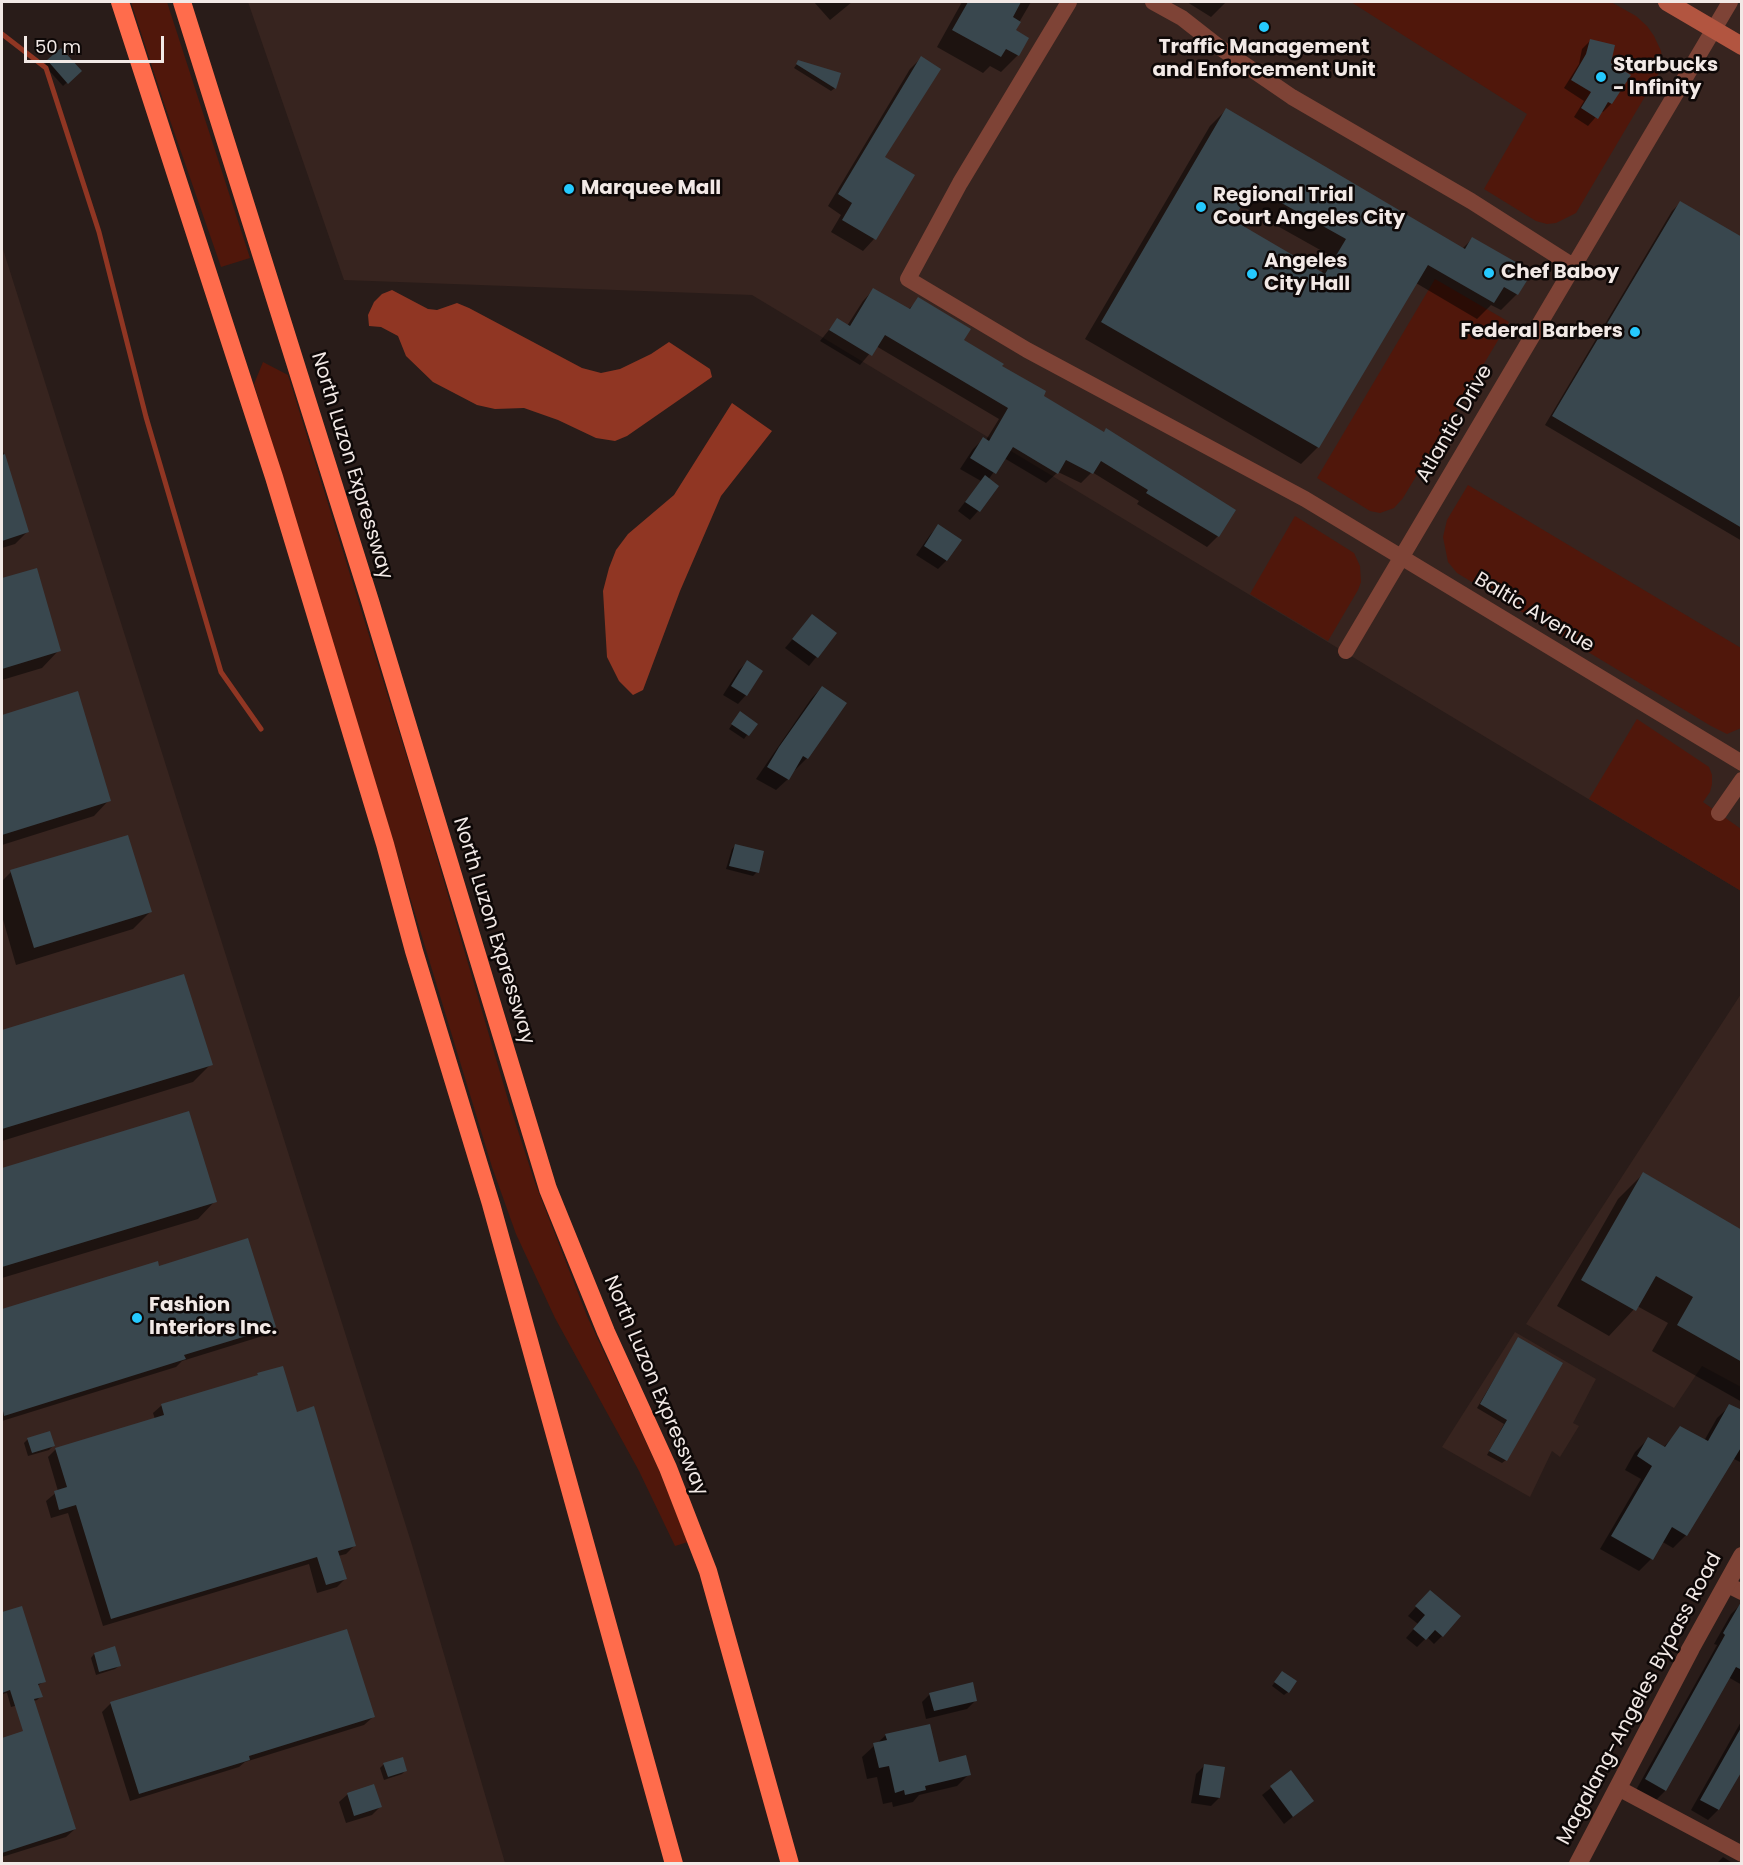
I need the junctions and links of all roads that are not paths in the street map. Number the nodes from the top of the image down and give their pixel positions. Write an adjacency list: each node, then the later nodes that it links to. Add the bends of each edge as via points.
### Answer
1 (120, 2): 19 (highway, via 271,467 385,844 497,1227)
2 (182, 2): 20 (highway, North Luzon Expressway, via 370,601 548,1189 708,1571)
3 (1069, 2): 10 (street, Baltic Avenue, via 960,183 908,279 1028,350 1305,499)
4 (1153, 2): 9 (street, via 1182,18 1293,97)
5 (1667, 2): 7 (main road)
6 (1730, 2): 7 (street, Atlantic Drive)
7 (1713, 29): 8 (main road); 9 (street, Atlantic Drive)
8 (1742, 46)
9 (1573, 266): 10 (street, Atlantic Drive)
10 (1401, 558): 11 (street, Atlantic Drive); 12 (street, Baltic Avenue)
11 (1346, 651)
12 (1742, 763)
13 (1742, 780): 14 (street)
14 (1719, 813)
15 (1742, 1556): 16 (street, Magalang-Angeles Bypass Road)
16 (1734, 1588): 17 (street, Magalang-Angeles Bypass Road, via 1680,1667)
17 (1618, 1788): 18 (street); 21 (street, Magalang-Angeles Bypass Road)
18 (1742, 1854)
19 (674, 1863)
20 (790, 1863)
21 (1578, 1863)

